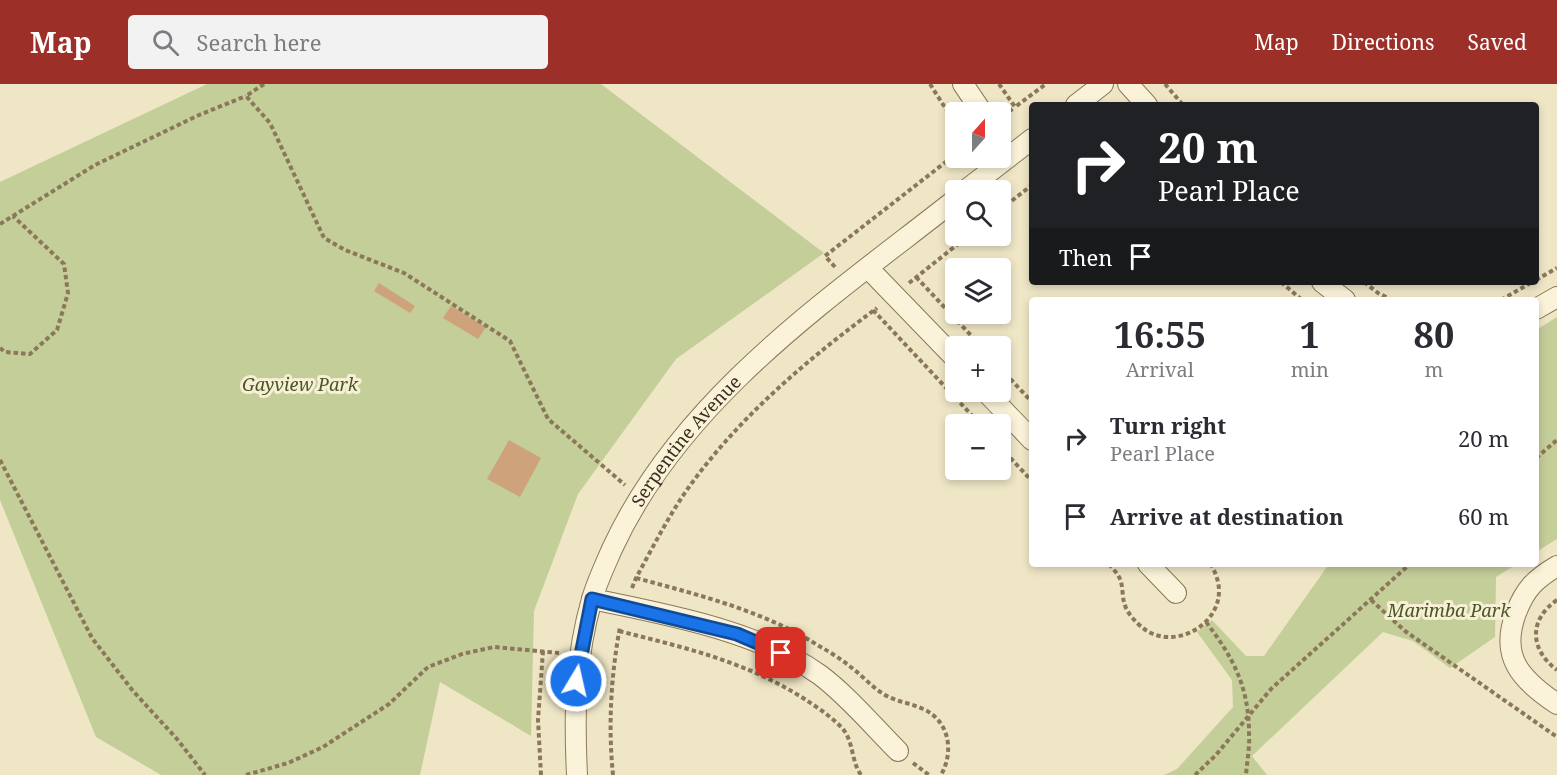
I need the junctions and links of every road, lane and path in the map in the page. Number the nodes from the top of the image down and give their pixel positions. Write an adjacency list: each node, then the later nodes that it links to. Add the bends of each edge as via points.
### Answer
1 (264, 84): 9 (path)
2 (930, 84): 15 (path)
3 (963, 84): 10 (street)
4 (999, 84): 14 (path)
5 (1046, 84): 14 (path)
6 (1103, 84): 11 (street)
7 (1128, 84): 12 (street)
8 (1165, 84): 13 (path)
9 (246, 96): 25 (path, via 95,165); 58 (path, via 270,123 324,238 404,273 510,341 548,419)
10 (975, 102)
11 (1080, 102)
12 (1144, 102)
13 (1180, 102)
14 (1015, 107): 16 (path)
15 (945, 108)
16 (1011, 110)
17 (1029, 139): 18 (street)
18 (1011, 146)
19 (945, 163): 32 (path, via 825,256)
20 (987, 168): 21 (street)
21 (976, 180)
22 (1029, 187): 23 (path)
23 (1011, 201)
24 (945, 208): 28 (street, Serpentine Avenue)
25 (13, 216): 26 (path); 47 (path, via 64,264 68,294 57,330 30,354 4,352)
26 (0, 224)
27 (955, 246): 30 (path)
28 (868, 268): 32 (street, Serpentine Avenue); 37 (street)
29 (1557, 268): 31 (path)
30 (916, 277): 37 (path); 45 (path)
31 (1539, 278)
32 (849, 283): 58 (street, Serpentine Avenue, via 786,333 713,404)
33 (1284, 285): 38 (path)
34 (1326, 285): 39 (street)
35 (1368, 285): 40 (path)
36 (1527, 285): 41 (path)
37 (895, 294): 44 (path); 46 (street)
38 (1298, 297)
39 (1341, 297)
40 (1387, 297)
41 (1506, 297)
42 (1557, 297): 43 (street)
43 (1539, 307)
44 (873, 310): 51 (path); 66 (path, via 767,399 690,486 636,578)
45 (972, 336)
46 (945, 347)
47 (0, 348)
48 (1011, 380): 49 (path)
49 (1029, 399)
50 (996, 402): 52 (street)
51 (971, 414)
52 (1029, 437)
53 (1557, 440): 54 (path)
54 (1539, 455)
55 (1011, 459): 57 (path)
56 (0, 460): 76 (path, via 92,638)
57 (1029, 478)
58 (639, 497): 63 (street, Serpentine Avenue)
59 (1557, 566): 72 (street, via 1528,587 1512,624 1509,644 1523,677)
60 (1151, 567): 62 (street)
61 (1407, 567): 64 (path)
62 (1176, 593)
63 (592, 599): 66 (street); 70 (street, Serpentine Avenue)
64 (1371, 600): 73 (path, via 1271,689); 74 (path, via 1405,631)
65 (1557, 600): 71 (path, via 1540,617 1536,633 1539,650)
66 (626, 606): 68 (path); 75 (street, via 737,634 797,660 821,676)
67 (1206, 622): 73 (path, via 1238,670)
68 (619, 631): 80 (path, via 609,736); 81 (path, via 724,659 784,687 842,728 850,739)
69 (543, 651): 70 (path); 77 (path, via 494,647 428,667 389,704 323,747 288,763); 78 (path, via 538,720)
70 (580, 655): 79 (street, Serpentine Avenue, via 575,707)
71 (1557, 670)
72 (1557, 704)
73 (1248, 717): 82 (path); 83 (path)
74 (1557, 737)
75 (898, 751)
76 (205, 775)
77 (246, 775)
78 (541, 775)
79 (577, 775)
80 (613, 775)
81 (861, 775)
82 (1195, 775)
83 (1246, 775)

